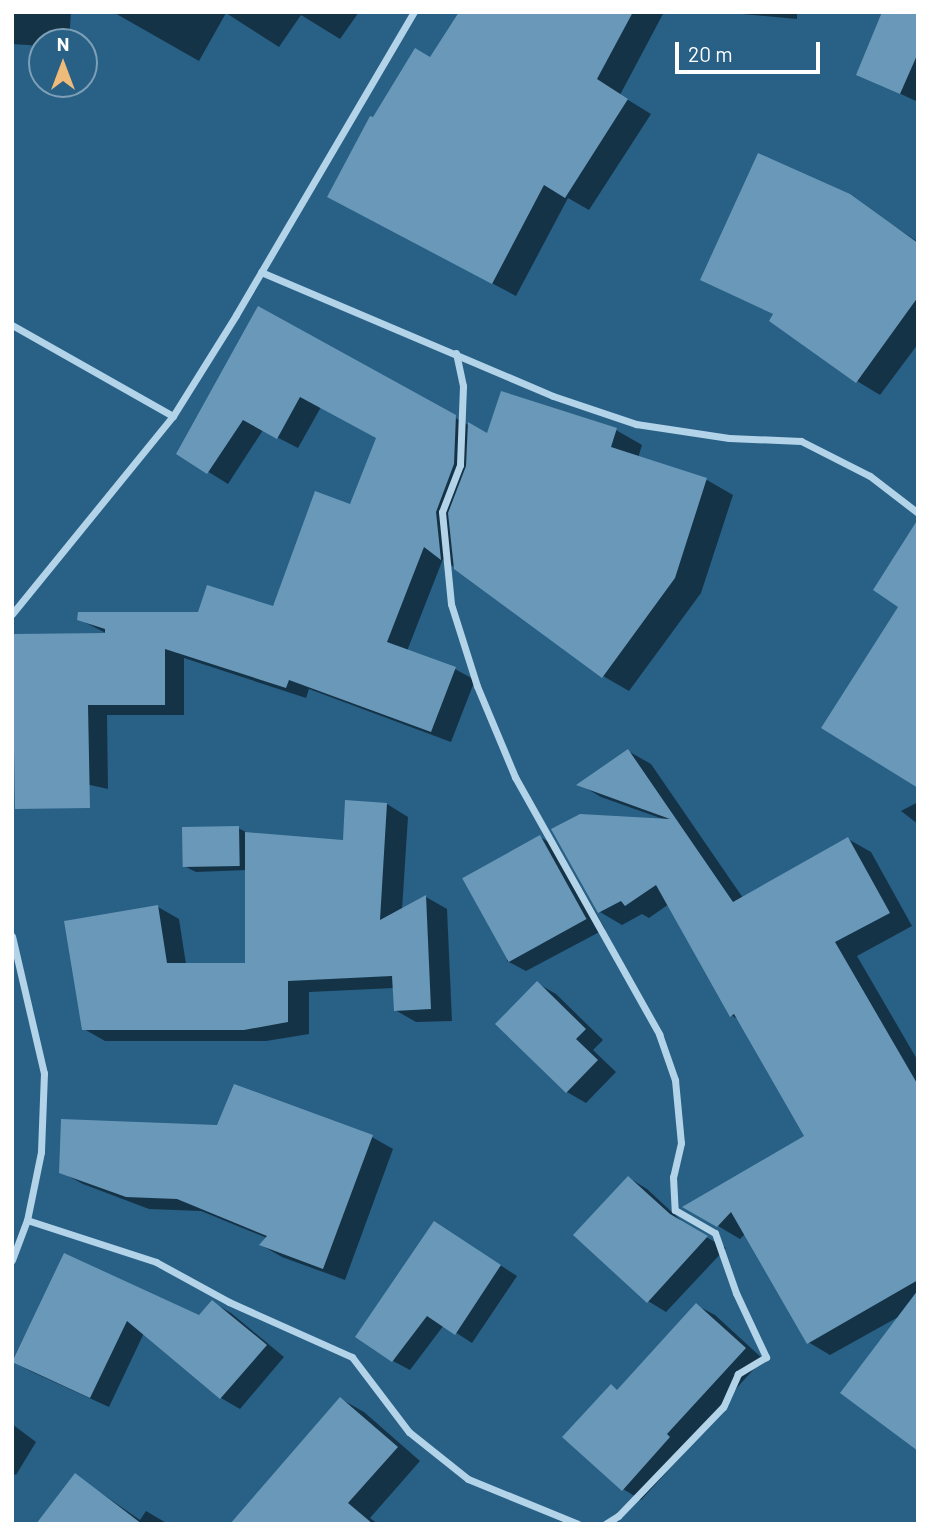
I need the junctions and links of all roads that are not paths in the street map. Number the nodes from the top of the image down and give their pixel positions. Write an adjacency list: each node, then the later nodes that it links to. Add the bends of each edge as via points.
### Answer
1 (414, 12): 2 (street)
2 (261, 272): 4 (street); 5 (street)
3 (12, 325): 5 (street)
4 (456, 353): 6 (street, via 553,396 636,424 729,438 801,441 870,476); 12 (street, via 463,386 460,465 442,512 451,604 477,687 514,777 659,1034 675,1080 681,1143 673,1177 675,1210 715,1233 766,1357 738,1374 723,1407 618,1517)
5 (173, 416): 7 (street)
6 (918, 513)
7 (12, 614)
8 (12, 936): 9 (street, via 44,1073 41,1152)
9 (27, 1220): 10 (street); 11 (street, via 156,1262 229,1302 352,1357 409,1432 468,1479)
10 (12, 1260)
11 (578, 1524)
12 (605, 1524)

